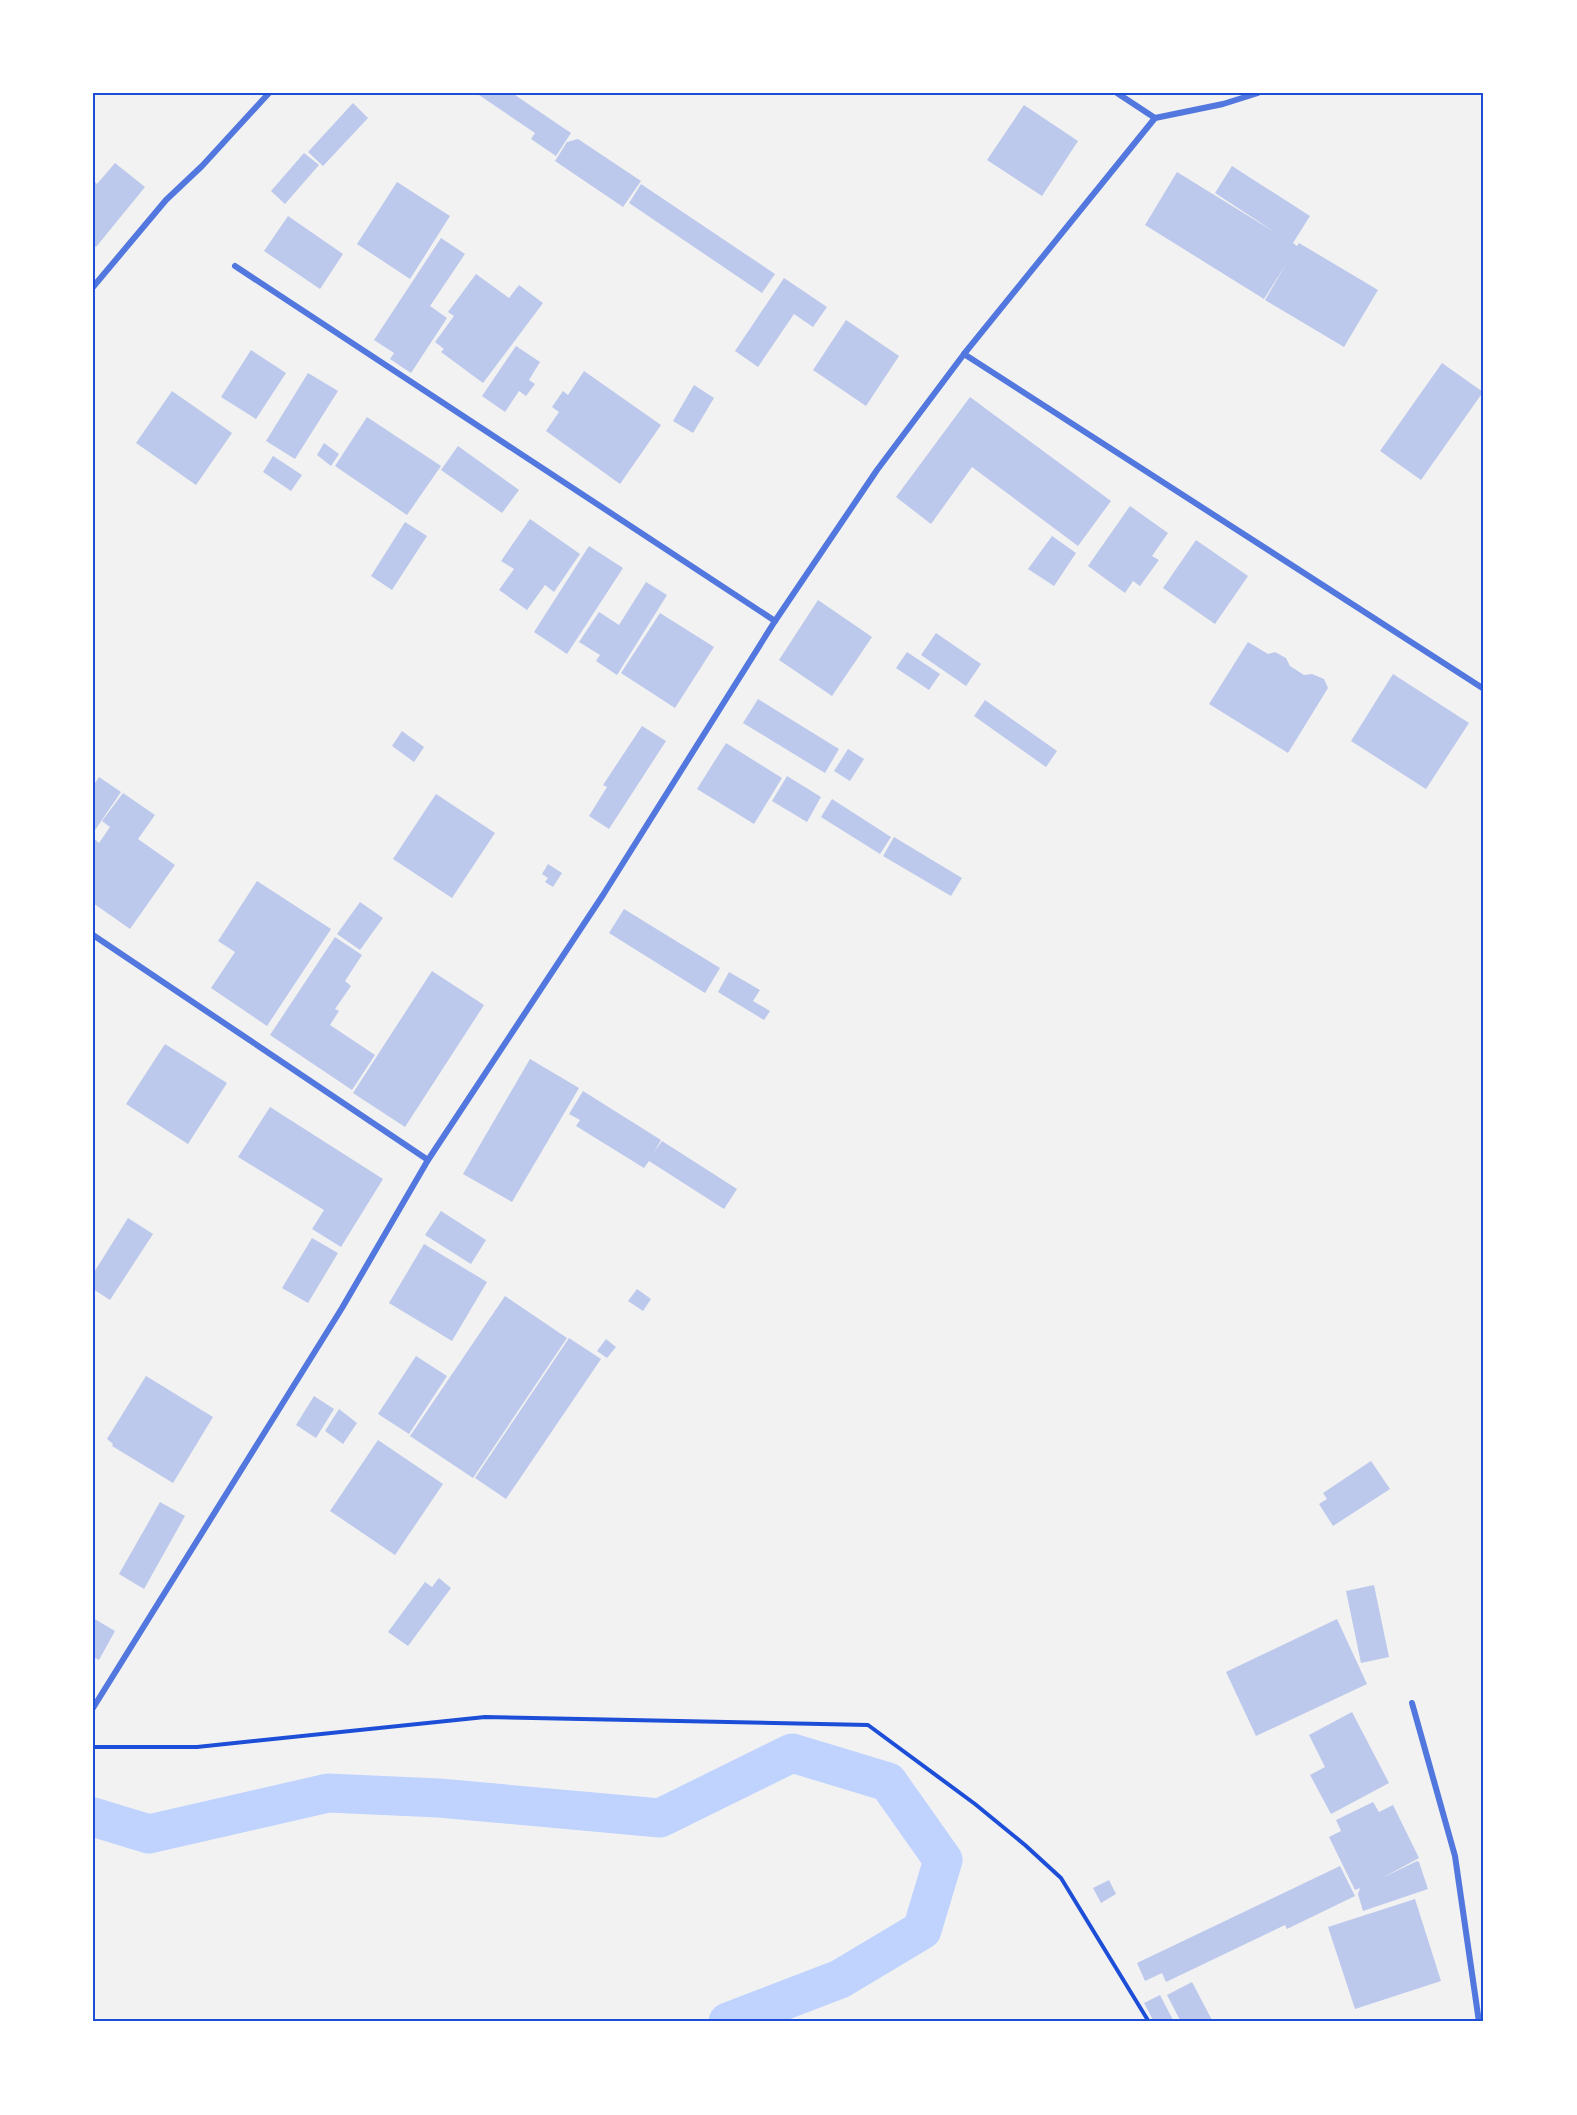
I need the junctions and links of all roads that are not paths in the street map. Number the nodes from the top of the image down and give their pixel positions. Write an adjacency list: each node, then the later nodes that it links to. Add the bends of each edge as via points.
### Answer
1 (268, 93): 6 (street, via 166,200)
2 (1117, 93): 4 (street)
3 (1258, 93): 4 (street)
4 (1155, 118): 7 (street)
5 (235, 266): 8 (street)
6 (93, 287)
7 (964, 354): 8 (street, via 877,470); 9 (street)
8 (775, 621): 11 (street, via 603,895)
9 (1484, 689)
10 (93, 934): 11 (street)
11 (428, 1160): 13 (street, via 342,1308)
12 (1412, 1703): 14 (street, via 1455,1856)
13 (93, 1708)
14 (1479, 2022)

